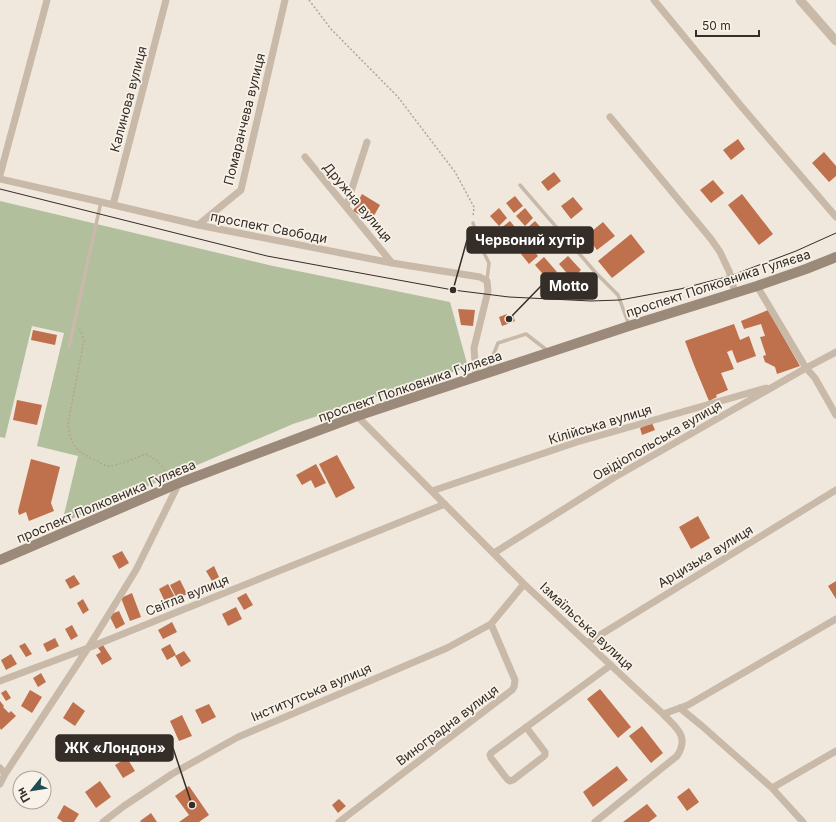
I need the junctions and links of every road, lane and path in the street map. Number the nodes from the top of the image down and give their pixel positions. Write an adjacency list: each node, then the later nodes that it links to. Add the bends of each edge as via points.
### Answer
1 (46, 0): 11 (street)
2 (166, 0): 15 (street, Калинова вулиця)
3 (285, 0): 19 (street, Помаранчева вулиця, via 241,190)
4 (309, 0): 18 (path, via 331,29 398,98 455,172 474,208)
5 (654, 0): 17 (street)
6 (800, 0): 7 (street)
7 (836, 41)
8 (610, 117): 24 (street, via 711,239 729,271)
9 (367, 142): 16 (street)
10 (305, 157): 16 (street, Дружна вулиця)
11 (0, 175)
12 (0, 179): 14 (street, проспект Свободи)
13 (520, 184): 26 (lane, via 618,295)
14 (101, 202): 15 (street, проспект Свободи); 25 (lane)
15 (113, 205): 19 (street, проспект Свободи)
16 (346, 207): 21 (street, Дружна вулиця)
17 (836, 217)
18 (473, 223): 22 (lane, via 489,263)
19 (198, 225): 21 (street, проспект Свободи)
20 (836, 257): 23 (main road, проспект Полковника Гуляєва)
21 (392, 263): 22 (street, проспект Свободи, via 480,277)
22 (487, 281): 32 (street, via 488,291 474,348)
23 (757, 286): 24 (main road, проспект Полковника Гуляєва); 30 (street)
24 (735, 293): 26 (main road, проспект Полковника Гуляєва)
25 (74, 323): 27 (lane); 36 (path, via 84,340 68,424 74,446 83,454 106,466 146,454 158,461)
26 (630, 326): 28 (main road, проспект Полковника Гуляєва)
27 (69, 347)
28 (549, 352): 31 (main road, проспект Полковника Гуляєва); 31 (lane, via 526,334 498,343)
29 (836, 352): 30 (street, Овідіопольська вулиця)
30 (806, 368): 33 (street, Овідіопольська вулиця); 34 (street, via 815,378)
31 (486, 373): 32 (main road, проспект Полковника Гуляєва)
32 (476, 376): 35 (main road, проспект Полковника Гуляєва)
33 (776, 385): 38 (street, Кілійська вулиця, via 577,442); 40 (street, Овідіопольська вулиця, via 615,477)
34 (836, 415)
35 (357, 416): 36 (main road, проспект Полковника Гуляєва); 38 (street, Ізмаїльська вулиця)
36 (175, 485): 41 (main road, проспект Полковника Гуляєва); 46 (street, via 136,570)
37 (836, 490): 45 (street, Арцизька вулиця)
38 (432, 491): 39 (street, Ізмаїльська вулиця)
39 (445, 504): 40 (street, Ізмаїльська вулиця); 46 (street, Світла вулиця)
40 (494, 553): 42 (street, Ізмаїльська вулиця)
41 (0, 560)
42 (524, 584): 44 (street, Інститутська вулиця); 45 (street, Ізмаїльська вулиця)
43 (836, 620): 49 (street)
44 (491, 624): 57 (street, Інститутська вулиця, via 447,648 238,736 172,774); 58 (street, Виноградна вулиця, via 515,680 512,690)
45 (587, 643): 47 (street, Ізмаїльська вулиця)
46 (88, 648): 48 (street, Світла вулиця); 54 (street)
47 (611, 665): 50 (street, Ізмаїльська вулиця); 51 (street)
48 (0, 681)
49 (680, 708): 50 (street); 56 (street)
50 (663, 714): 59 (street, Ізмаїльська вулиця, via 680,732 681,751)
51 (526, 727): 51 (street, via 545,754 510,781 490,755)
52 (836, 751): 56 (street)
53 (0, 768): 54 (street)
54 (5, 774): 55 (street)
55 (0, 784)
56 (772, 788): 60 (street)
57 (103, 822)
58 (339, 822)
59 (595, 822)
60 (803, 822)

